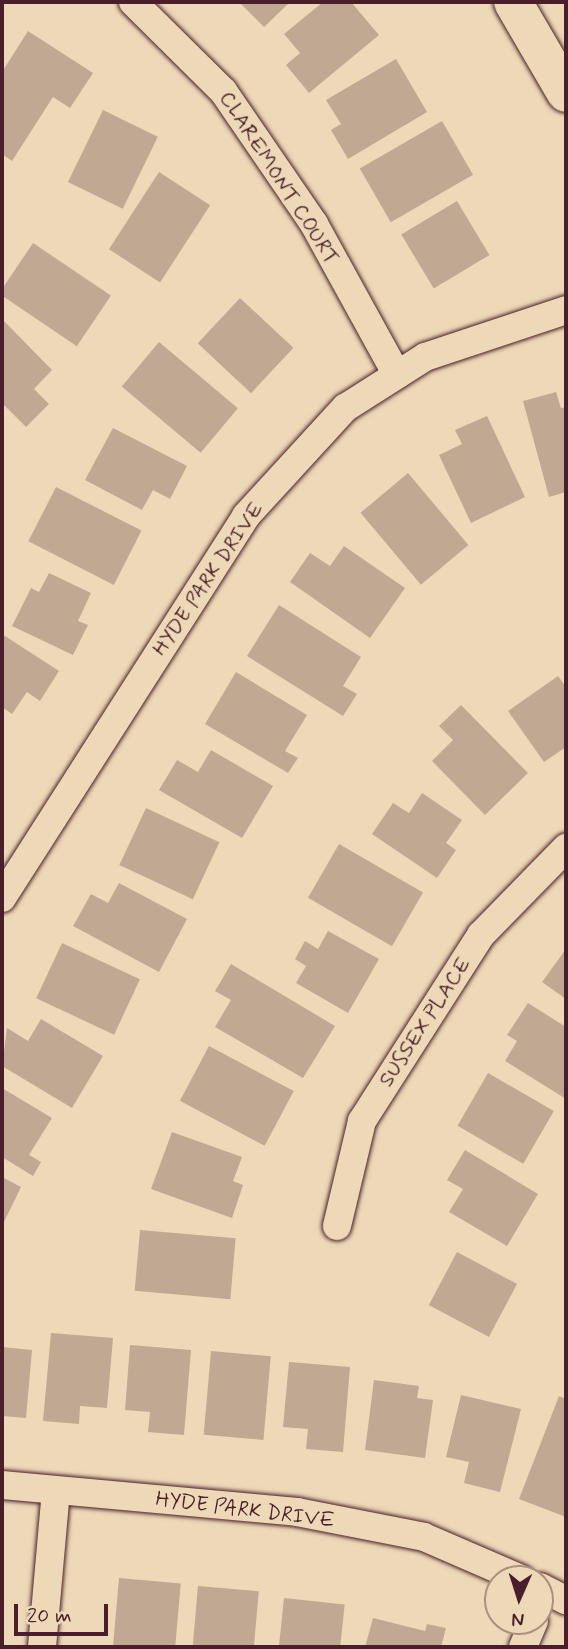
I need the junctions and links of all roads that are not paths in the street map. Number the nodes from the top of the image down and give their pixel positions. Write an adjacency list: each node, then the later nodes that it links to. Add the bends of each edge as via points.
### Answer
1 (133, 2): 5 (street, CLAREMONT COURT, via 223,90 314,224)
2 (513, 2): 3 (street)
3 (566, 93)
4 (566, 310): 5 (street, HYDE PARK DRIVE, via 425,357)
5 (397, 375): 7 (street, HYDE PARK DRIVE, via 345,408 246,516)
6 (566, 848): 8 (street, SUSSEX PLACE, via 481,935 362,1121)
7 (2, 898)
8 (337, 1226)
9 (2, 1485): 10 (street, HYDE PARK DRIVE)
10 (56, 1491): 11 (street, HYDE PARK DRIVE, via 297,1512 424,1538); 12 (street)
11 (484, 1565)
12 (42, 1647)

